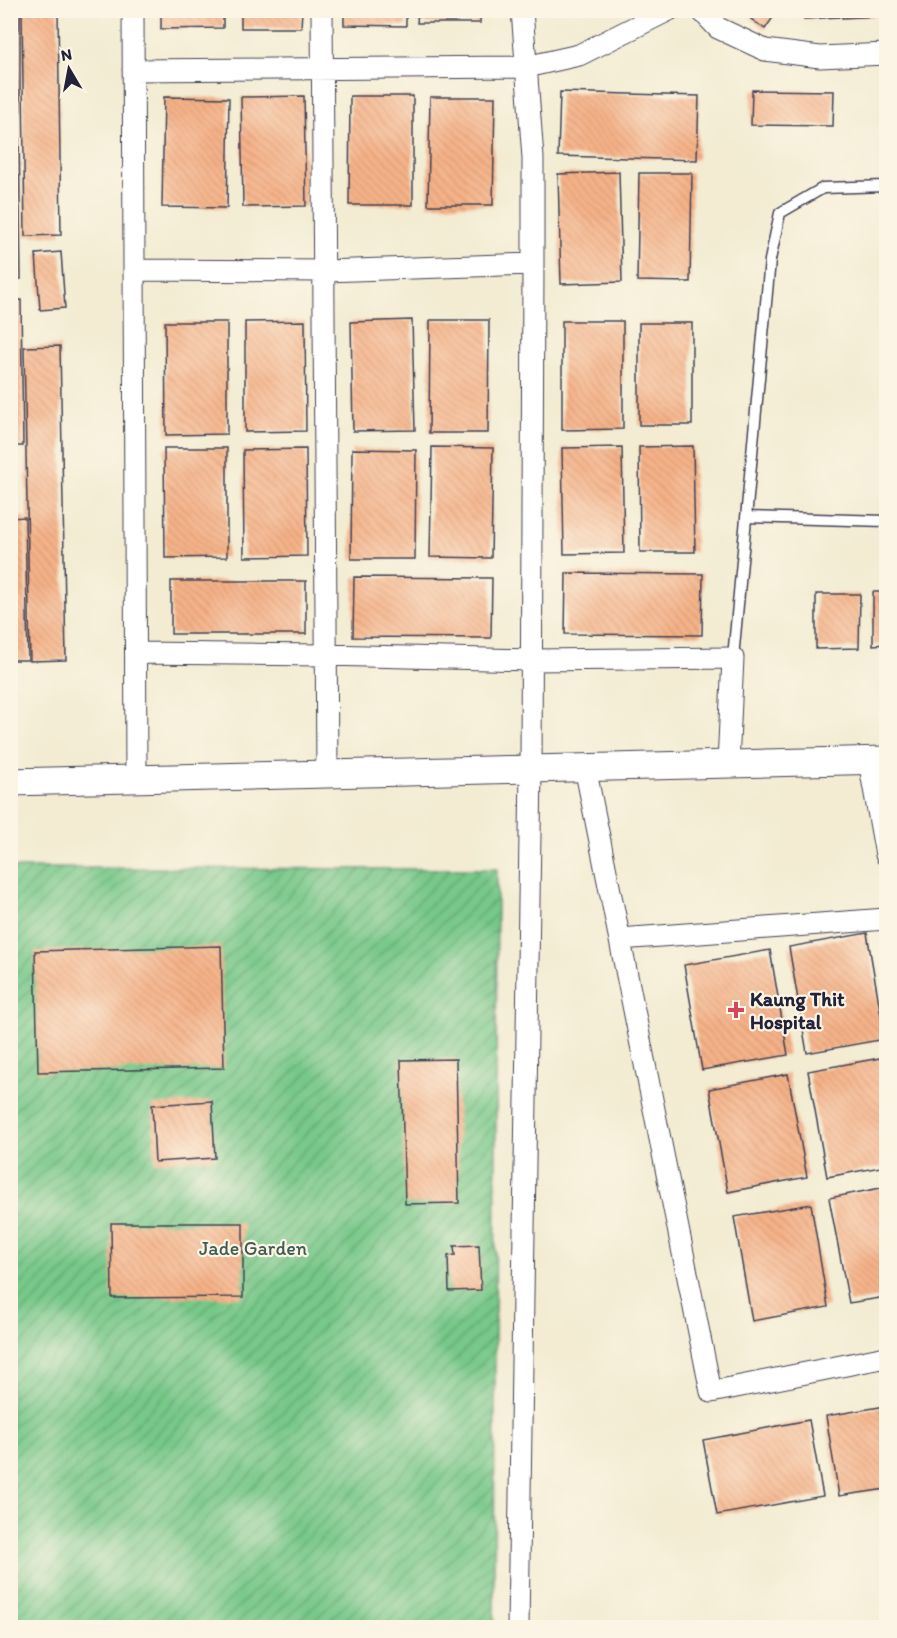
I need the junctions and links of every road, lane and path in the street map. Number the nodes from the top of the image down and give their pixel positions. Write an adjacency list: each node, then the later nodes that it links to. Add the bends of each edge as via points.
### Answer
1 (133, 10): 9 (street)
2 (322, 10): 8 (street)
3 (522, 10): 7 (street)
4 (669, 10): 7 (street, via 579,55)
5 (701, 10): 6 (street, via 718,28 765,50 820,57)
6 (886, 54)
7 (526, 67): 8 (street); 11 (street, via 533,158)
8 (322, 68): 9 (street); 13 (street)
9 (133, 70): 12 (street)
10 (886, 186): 14 (lane, via 823,188 780,213 770,260)
11 (533, 264): 13 (street); 19 (street)
12 (134, 270): 13 (street); 16 (street)
13 (324, 271): 17 (street)
14 (747, 517): 15 (lane); 18 (lane)
15 (886, 522)
16 (136, 653): 17 (street); 25 (street)
17 (326, 655): 19 (street); 24 (street)
18 (733, 658): 19 (street); 21 (street)
19 (532, 660): 23 (street)
20 (878, 760): 21 (street); 27 (street)
21 (728, 764): 22 (street)
22 (585, 767): 23 (street); 29 (street)
23 (531, 768): 24 (street); 31 (street)
24 (327, 773): 25 (street)
25 (136, 778): 26 (street)
26 (10, 783)
27 (886, 855)
28 (886, 919): 29 (street)
29 (620, 939): 30 (street, via 711,1392)
30 (886, 1357)
31 (518, 1628)

